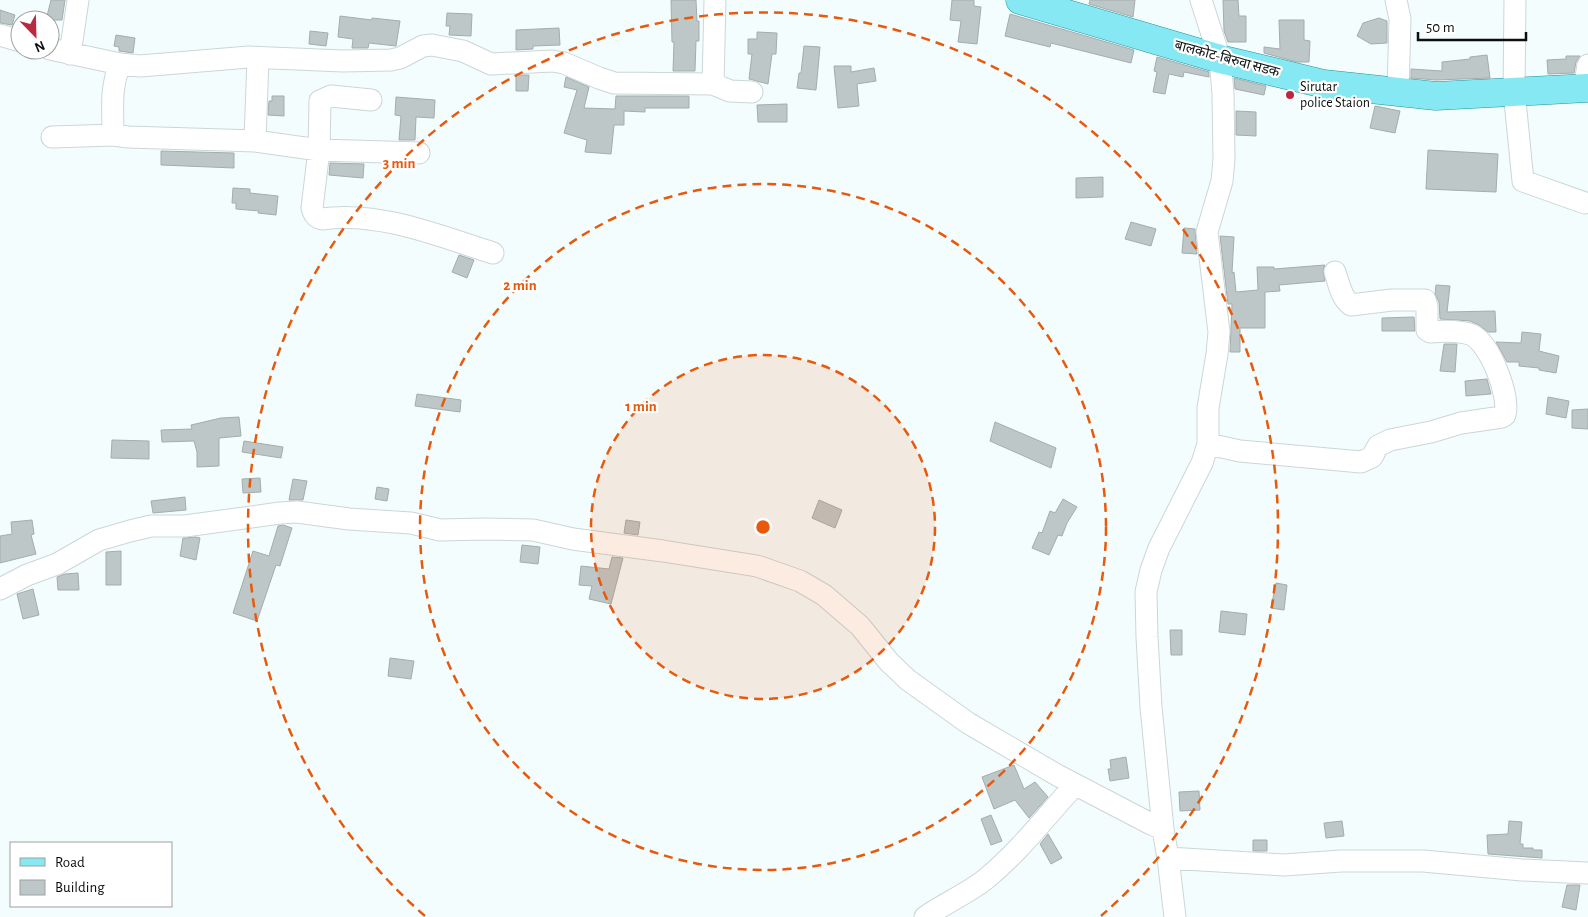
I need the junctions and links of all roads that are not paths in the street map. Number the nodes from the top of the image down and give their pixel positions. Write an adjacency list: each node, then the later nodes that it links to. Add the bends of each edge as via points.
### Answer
1 (78, 0): 7 (street)
2 (715, 0): 12 (street)
3 (1020, 0): 9 (main road, बालकोट-बिरुवा सडक)
4 (1201, 0): 9 (street)
5 (1396, 0): 15 (street, via 1400,19)
6 (1515, 0): 13 (street)
7 (60, 51): 10 (street)
8 (258, 58): 10 (street, via 140,66); 12 (street, via 343,62 391,60 432,45 463,51 491,64 564,63 614,83); 19 (street)
9 (1220, 59): 15 (main road, बालकोट-बिरुवा सडक, via 1324,84); 25 (street, via 1224,159 1218,197 1207,232 1219,332 1208,408)
10 (120, 64): 17 (street, via 112,92)
11 (1587, 81): 13 (main road, बालकोट-बिरुवा सडक)
12 (714, 84): 14 (street, via 730,91)
13 (1514, 91): 15 (main road, बालकोट-बिरुवा सडक, via 1436,96); 22 (street, via 1523,181)
14 (752, 92)
15 (1398, 92)
16 (370, 100): 20 (street, via 331,96 320,100)
17 (113, 135): 18 (street); 19 (street)
18 (52, 137)
19 (255, 141): 20 (street)
20 (319, 150): 21 (street); 23 (street, via 312,208 316,217 391,222)
21 (419, 153)
22 (1586, 203)
23 (493, 253)
24 (1335, 272): 25 (street, via 1346,302 1351,305 1425,300 1430,332 1470,334 1481,341 1504,387 1505,414 1382,443 1372,457 1362,462 1240,451)
25 (1208, 444): 28 (street, via 1202,463 1159,548 1146,592 1151,707)
26 (0, 588): 27 (street, via 57,564 105,537 151,526 185,526 297,512 411,523 440,530 533,530 573,539 757,566 800,581 824,595 860,626 908,680 968,723)
27 (1075, 785): 28 (street); 31 (street, via 988,878)
28 (1163, 829): 29 (street)
29 (1168, 858): 30 (street, via 1284,865 1423,861); 32 (street)
30 (1588, 873)
31 (925, 917)
32 (1175, 917)

